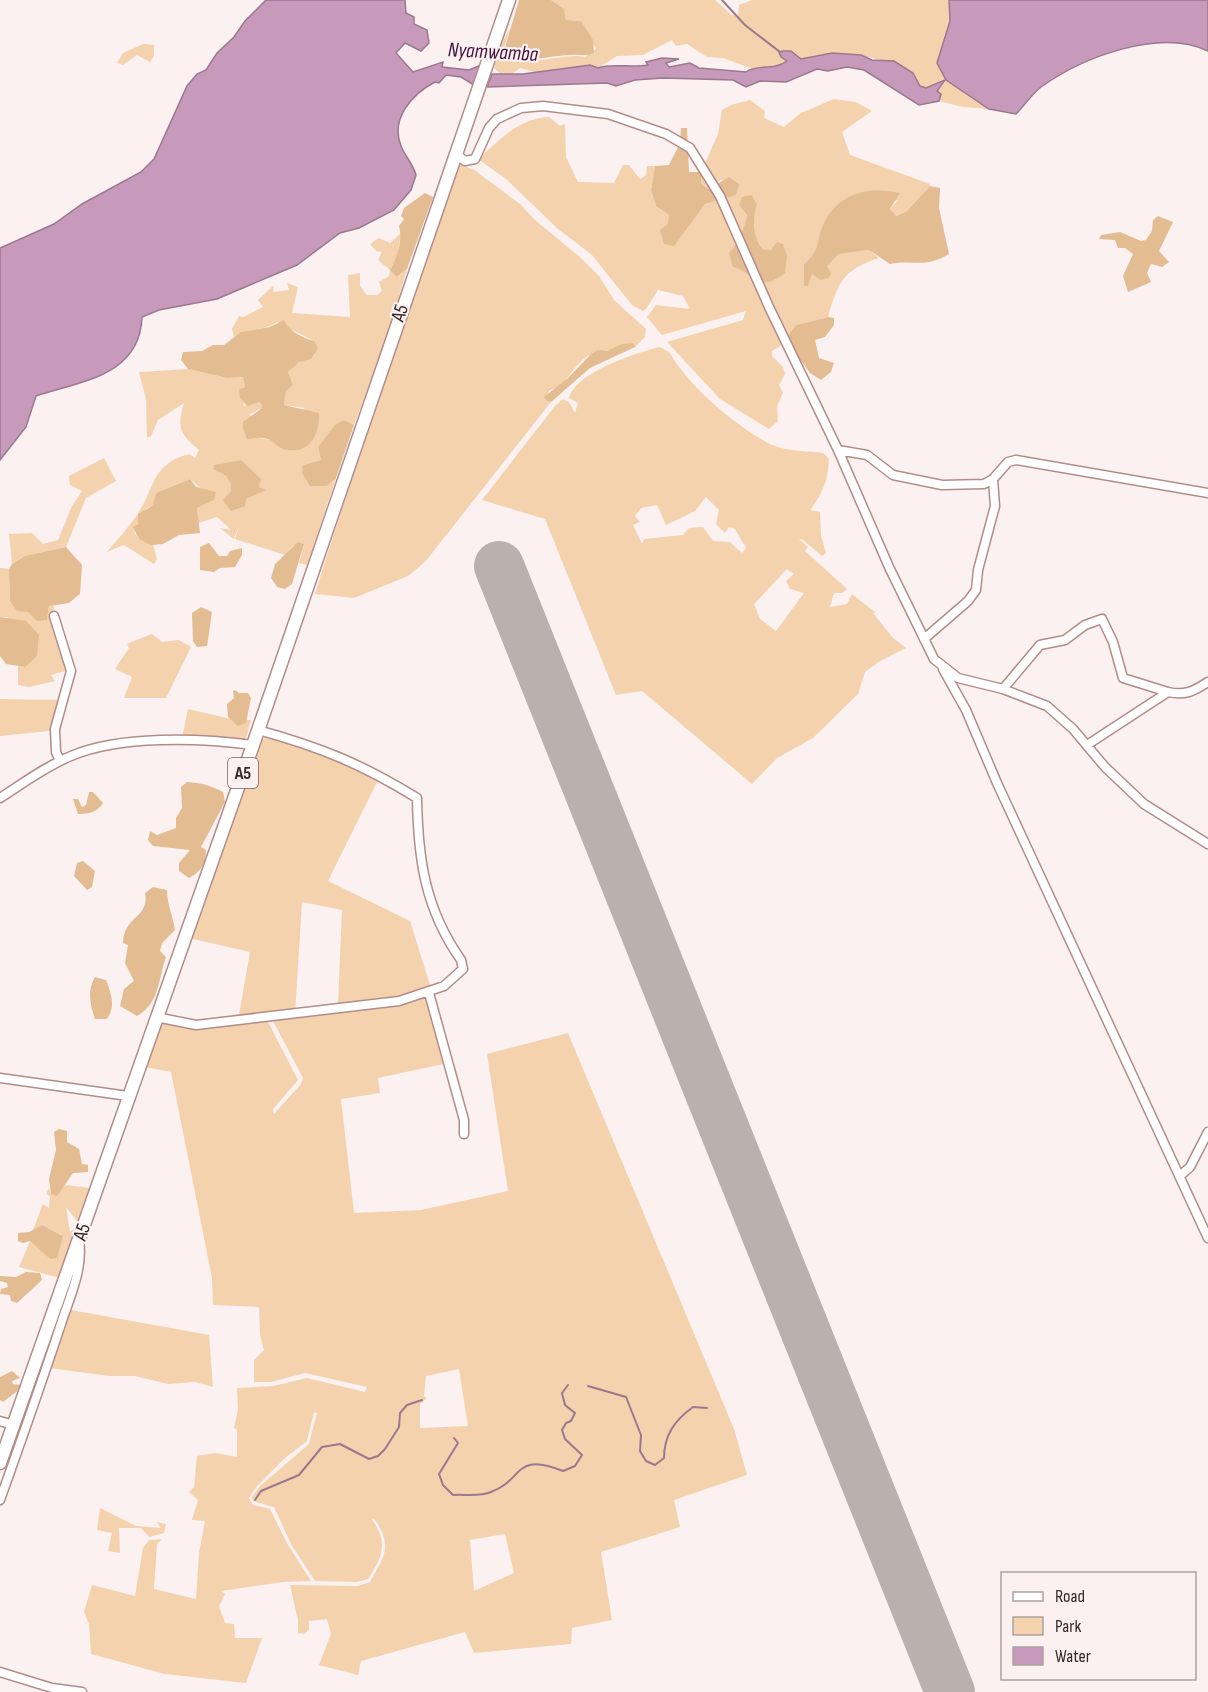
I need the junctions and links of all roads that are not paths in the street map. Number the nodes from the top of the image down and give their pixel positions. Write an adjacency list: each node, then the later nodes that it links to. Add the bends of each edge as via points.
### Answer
1 (509, 0): 2 (highway, A5 / A5)
2 (456, 154): 3 (street, via 465,161 475,159 497,118 521,108 543,106 608,114 682,142 697,156 720,196); 12 (highway, A5 / A5)
3 (838, 450): 4 (street, via 863,453 889,473 923,482 975,486); 7 (street)
4 (993, 479): 5 (street, via 1008,462 1016,460); 7 (street, via 994,506 976,590)
5 (1208, 493)
6 (54, 616): 15 (street, via 71,671 56,729)
7 (924, 639): 8 (street)
8 (943, 668): 10 (street, via 958,678); 24 (street)
9 (1208, 682): 11 (street, via 1191,693)
10 (1003, 689): 11 (street, via 1040,645 1065,640 1085,625 1102,619 1123,678); 14 (street, via 1047,706)
11 (1168, 692): 14 (street)
12 (258, 730): 13 (highway, A5 / A5); 18 (street, via 323,748 417,798 418,849 430,905 463,969)
13 (253, 745): 15 (street, via 152,740 91,750); 19 (highway, A5 / A5)
14 (1087, 745): 17 (street, via 1144,804)
15 (60, 761): 16 (street)
16 (0, 798)
17 (1208, 844)
18 (429, 993): 19 (street, via 399,1001 196,1025); 23 (street, via 465,1123)
19 (156, 1017): 21 (highway, A5 / A5)
20 (0, 1078): 21 (street)
21 (128, 1096): 26 (highway, A5 / A5)
22 (1208, 1132): 24 (street, via 1190,1167)
23 (464, 1134)
24 (1181, 1175): 25 (street)
25 (1208, 1238)
26 (79, 1239): 28 (highway, A5 / A5); 30 (street, via 81,1255 73,1285)
27 (0, 1421): 28 (street)
28 (14, 1425): 29 (highway, A5 / A5)
29 (0, 1463)
30 (0, 1500)
31 (0, 1672): 32 (street)
32 (76, 1692): 33 (street)
33 (82, 1692)

